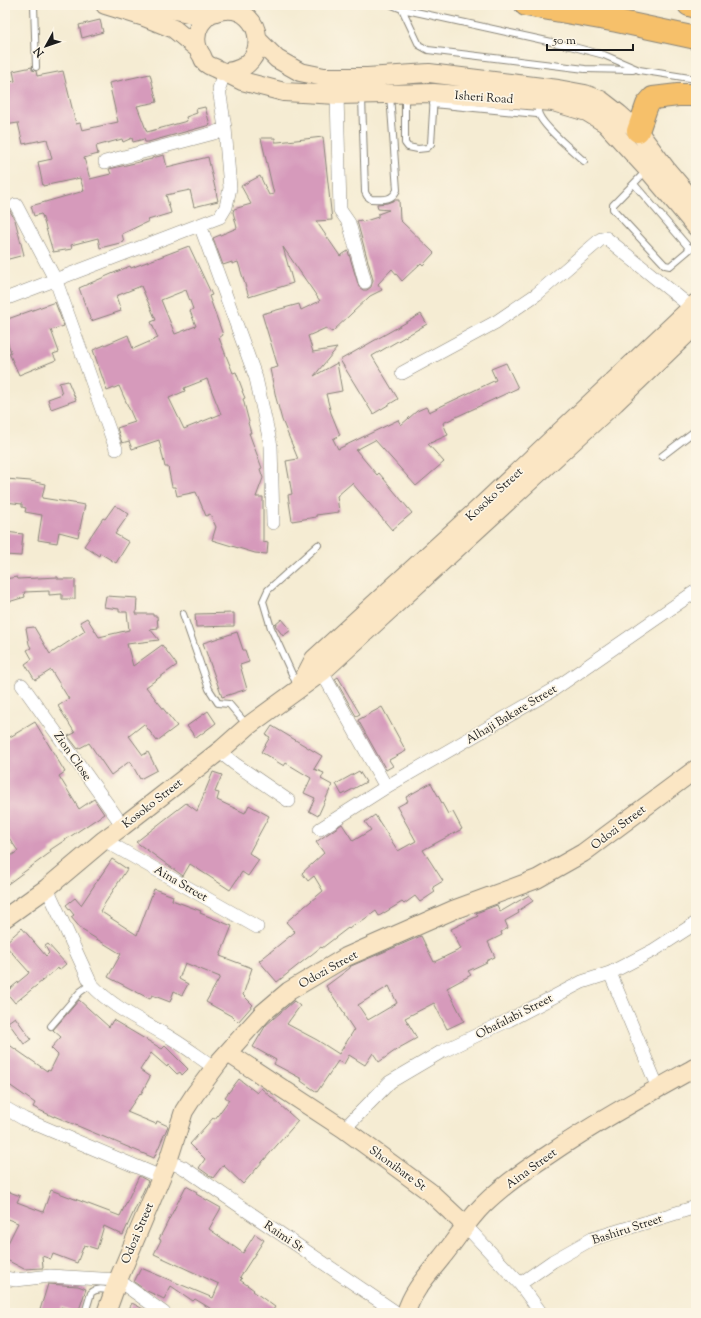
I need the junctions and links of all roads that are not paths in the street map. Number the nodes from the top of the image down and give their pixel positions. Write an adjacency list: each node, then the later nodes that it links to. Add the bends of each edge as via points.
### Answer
1 (34, 5): 14 (lane)
2 (105, 5): 13 (main road, Isheri Road, via 174,29)
3 (152, 5): 9 (main road, Isheri Road, via 188,13)
4 (392, 5): 8 (lane)
5 (526, 5): 11 (highway)
6 (689, 5): 7 (highway)
7 (696, 7)
8 (402, 9): 15 (lane, via 570,46); 15 (lane, via 419,45 428,50 585,69)
9 (213, 11): 10 (main road, Isheri Road); 13 (main road, via 200,24 196,36)
10 (246, 12): 12 (main road, Isheri Road, via 256,28)
11 (696, 38)
12 (258, 40): 16 (main road, via 256,53 248,64 237,71); 25 (main road, Isheri Road, via 277,59 300,72 324,77 430,73 558,88 585,94 601,100)
13 (197, 48): 16 (main road, Isheri Road, via 207,64)
14 (36, 67)
15 (639, 70): 17 (lane)
16 (224, 72): 19 (main road, Isheri Road, via 242,81 284,92); 24 (street, via 219,89)
17 (696, 79)
18 (397, 94): 20 (main road, Isheri Road); 20 (lane, via 397,190 391,198 371,199 365,192); 22 (main road, Isheri Road); 22 (lane, via 408,148 427,148 430,144)
19 (337, 95): 20 (main road, Isheri Road); 37 (street, via 340,210 349,223)
20 (362, 95)
21 (696, 95): 25 (highway, via 678,94 654,98 647,105)
22 (433, 99): 23 (main road, Isheri Road)
23 (538, 107): 26 (lane, via 546,126); 28 (main road, Isheri Road, via 553,102 587,112 605,123)
24 (225, 128): 27 (street); 32 (street, via 230,188 226,207 220,217)
25 (638, 131): 30 (main road, Isheri Road)
26 (584, 161)
27 (105, 162)
28 (648, 170): 29 (lane); 33 (main road, Isheri Road)
29 (634, 184): 35 (lane); 35 (lane, via 613,205 613,209 665,265 670,266)
30 (696, 204)
31 (16, 205): 36 (street)
32 (200, 225): 36 (street); 46 (street, via 256,378 271,446)
33 (696, 227)
34 (696, 244): 35 (lane)
35 (690, 249)
36 (56, 280): 38 (street); 44 (street)
37 (365, 282)
38 (5, 299)
39 (694, 305): 41 (street, via 606,238 601,239 536,294 496,322); 42 (main road, Kosoko Street)
40 (696, 325): 42 (main road, Kosoko Street)
41 (402, 373)
42 (610, 397): 50 (main road, Kosoko Street); 52 (main road, Kosoko Street, via 476,511 314,659)
43 (696, 430): 45 (lane)
44 (116, 448)
45 (662, 456)
46 (273, 523)
47 (318, 545): 52 (lane, via 268,590 263,601 271,628)
48 (696, 591): 56 (street, Alhaji Bakare Street, via 552,690)
49 (183, 614): 53 (lane, via 209,689 218,703 229,704)
50 (322, 672): 52 (main road, Kosoko Street); 56 (street)
51 (22, 685): 58 (street, Zion Close)
52 (299, 689): 53 (main road, Kosoko Street)
53 (248, 726): 54 (main road, Kosoko Street)
54 (222, 749): 57 (street, via 225,756 235,764); 58 (main road, Kosoko Street)
55 (696, 769): 68 (main road, Odozi Street, via 583,853 537,879 399,933 346,957 289,991 263,1013)
56 (386, 787): 59 (street, Alhaji Bakare Street)
57 (289, 801)
58 (123, 826): 60 (main road, Kosoko Street)
59 (320, 829)
60 (104, 840): 61 (main road, Kosoko Street); 64 (street, Aina Street)
61 (47, 888): 62 (main road, Kosoko Street); 66 (street)
62 (5, 918)
63 (696, 924): 65 (street, Obafalabi Street)
64 (258, 927)
65 (610, 973): 71 (street); 73 (street, Obafalabi Street, via 582,982 441,1052 396,1078)
66 (91, 984): 67 (lane, via 80,992); 70 (street, via 103,997 123,1011 172,1038)
67 (51, 1026)
68 (228, 1053): 70 (main road, Odozi Street); 73 (main road, Shonibare St)
69 (696, 1067): 71 (main road, Aina Street)
70 (215, 1068): 74 (main road, Odozi Street, via 184,1111)
71 (658, 1088): 76 (main road, Aina Street, via 611,1114 519,1174)
72 (5, 1108): 74 (street, Raimi St, via 24,1119)
73 (344, 1129): 76 (main road, Shonibare St, via 430,1192)
74 (164, 1169): 79 (main road, Odozi Street); 83 (street, Raimi St, via 184,1168)
75 (696, 1207): 78 (street, Bashiru Street, via 592,1239 553,1261)
76 (464, 1225): 78 (street, Shonibare St); 84 (main road, Aina Street, via 413,1295)
77 (5, 1278): 79 (street, via 16,1280 50,1276)
78 (520, 1284): 85 (street, Shonibare St)
79 (116, 1286): 80 (lane, via 93,1291); 81 (main road, Odozi Street); 82 (street)
80 (85, 1313)
81 (106, 1313)
82 (164, 1313)
83 (397, 1313)
84 (406, 1313)
85 (541, 1313)

